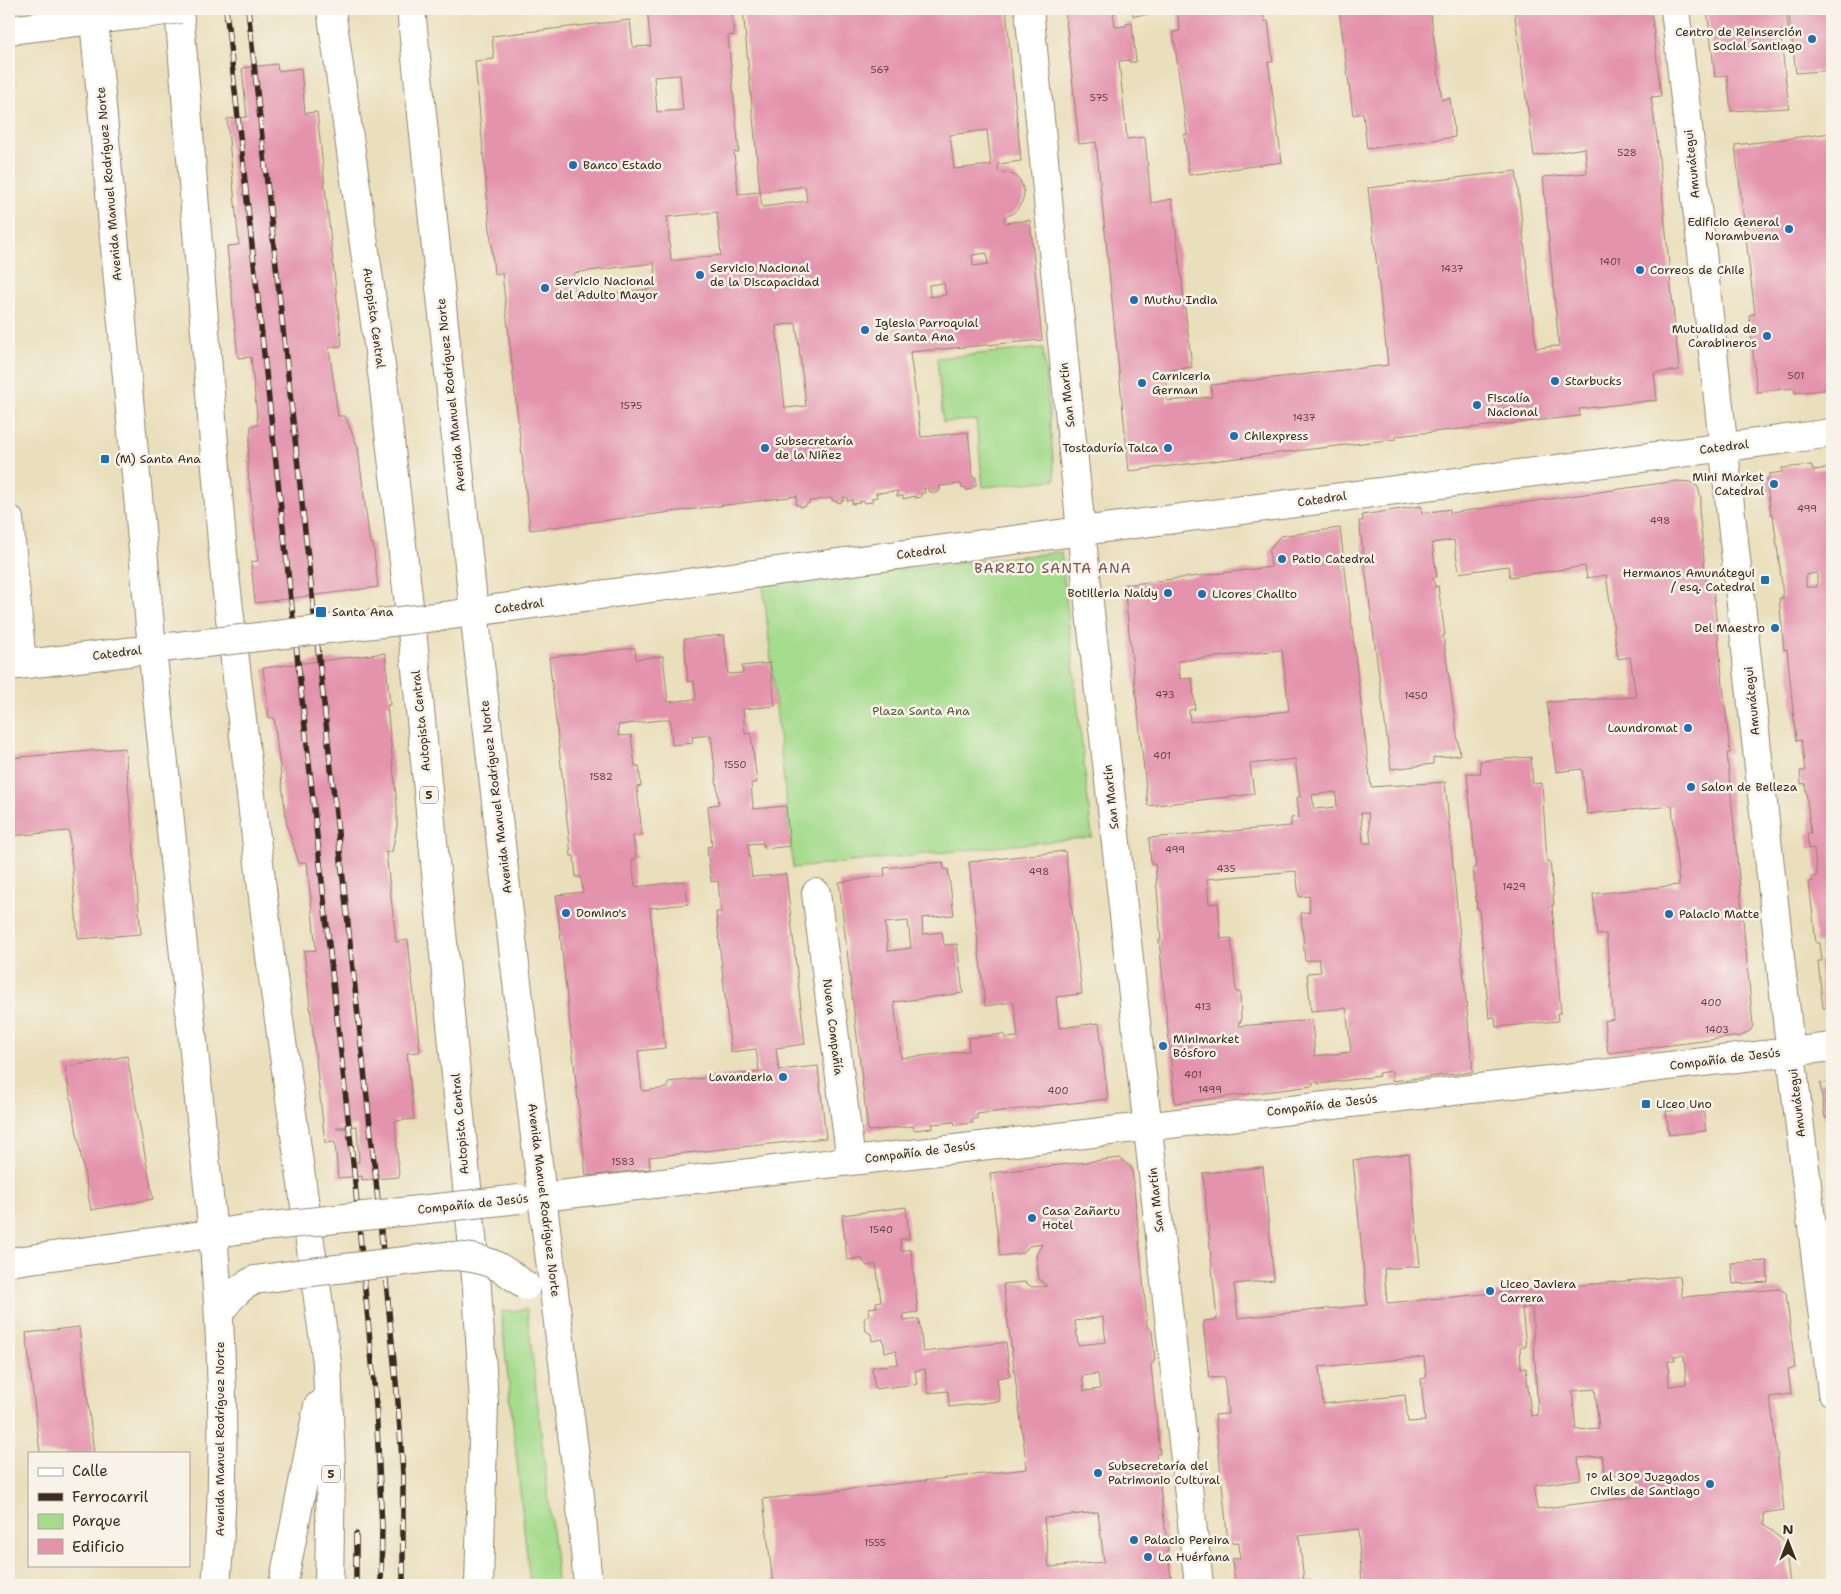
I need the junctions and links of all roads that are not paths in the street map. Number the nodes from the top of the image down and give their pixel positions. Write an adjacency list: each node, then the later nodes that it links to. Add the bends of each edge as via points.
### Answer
1 (180, 9): 6 (main road, bridge, via 135,15); 25 (main road, 5, via 224,567 270,956)
2 (331, 9): 30 (main road, Autopista Central / 5, via 383,380 414,649 477,1288 484,1403)
3 (411, 9): 12 (main road, Avenida Manuel Rodríguez Norte)
4 (1029, 9): 11 (main road, San Martín)
5 (1675, 9): 9 (main road, Amunátegui)
6 (94, 15): 7 (main road); 13 (main road, Avenida Manuel Rodríguez Norte)
7 (9, 30)
8 (1832, 433): 9 (main road, Catedral)
9 (1724, 447): 11 (main road, Catedral); 17 (main road, Amunátegui)
10 (9, 519): 14 (main road)
11 (1081, 531): 12 (main road, Catedral); 18 (main road, San Martín)
12 (474, 612): 13 (main road, Catedral, bridge); 20 (main road, Avenida Manuel Rodríguez Norte)
13 (152, 648): 14 (main road, Catedral); 21 (main road, Avenida Manuel Rodríguez Norte)
14 (16, 665)
15 (816, 893): 19 (main road, Nueva Compañía)
16 (1832, 1047): 17 (main road, Compañía de Jesús)
17 (1791, 1051): 18 (main road, Compañía de Jesús); 26 (main road, Amunátegui)
18 (1148, 1126): 19 (main road, Compañía de Jesús); 32 (main road, San Martín)
19 (851, 1160): 20 (main road, Compañía de Jesús)
20 (531, 1198): 21 (main road, Compañía de Jesús, bridge); 23 (main road, Avenida Manuel Rodríguez Norte)
21 (213, 1234): 22 (main road, Compañía de Jesús); 24 (main road, Avenida Manuel Rodríguez Norte)
22 (9, 1262)
23 (558, 1310): 24 (main road, bridge, via 492,1263 468,1256 447,1256 255,1280 236,1291); 31 (main road, Avenida Manuel Rodríguez Norte)
24 (220, 1312): 27 (main road, Avenida Manuel Rodríguez Norte, via 222,1492)
25 (327, 1363): 28 (main road); 29 (main road, 5, via 331,1467)
26 (1832, 1392)
27 (216, 1585)
28 (283, 1585)
29 (329, 1585)
30 (479, 1585)
31 (588, 1585)
32 (1200, 1585)

